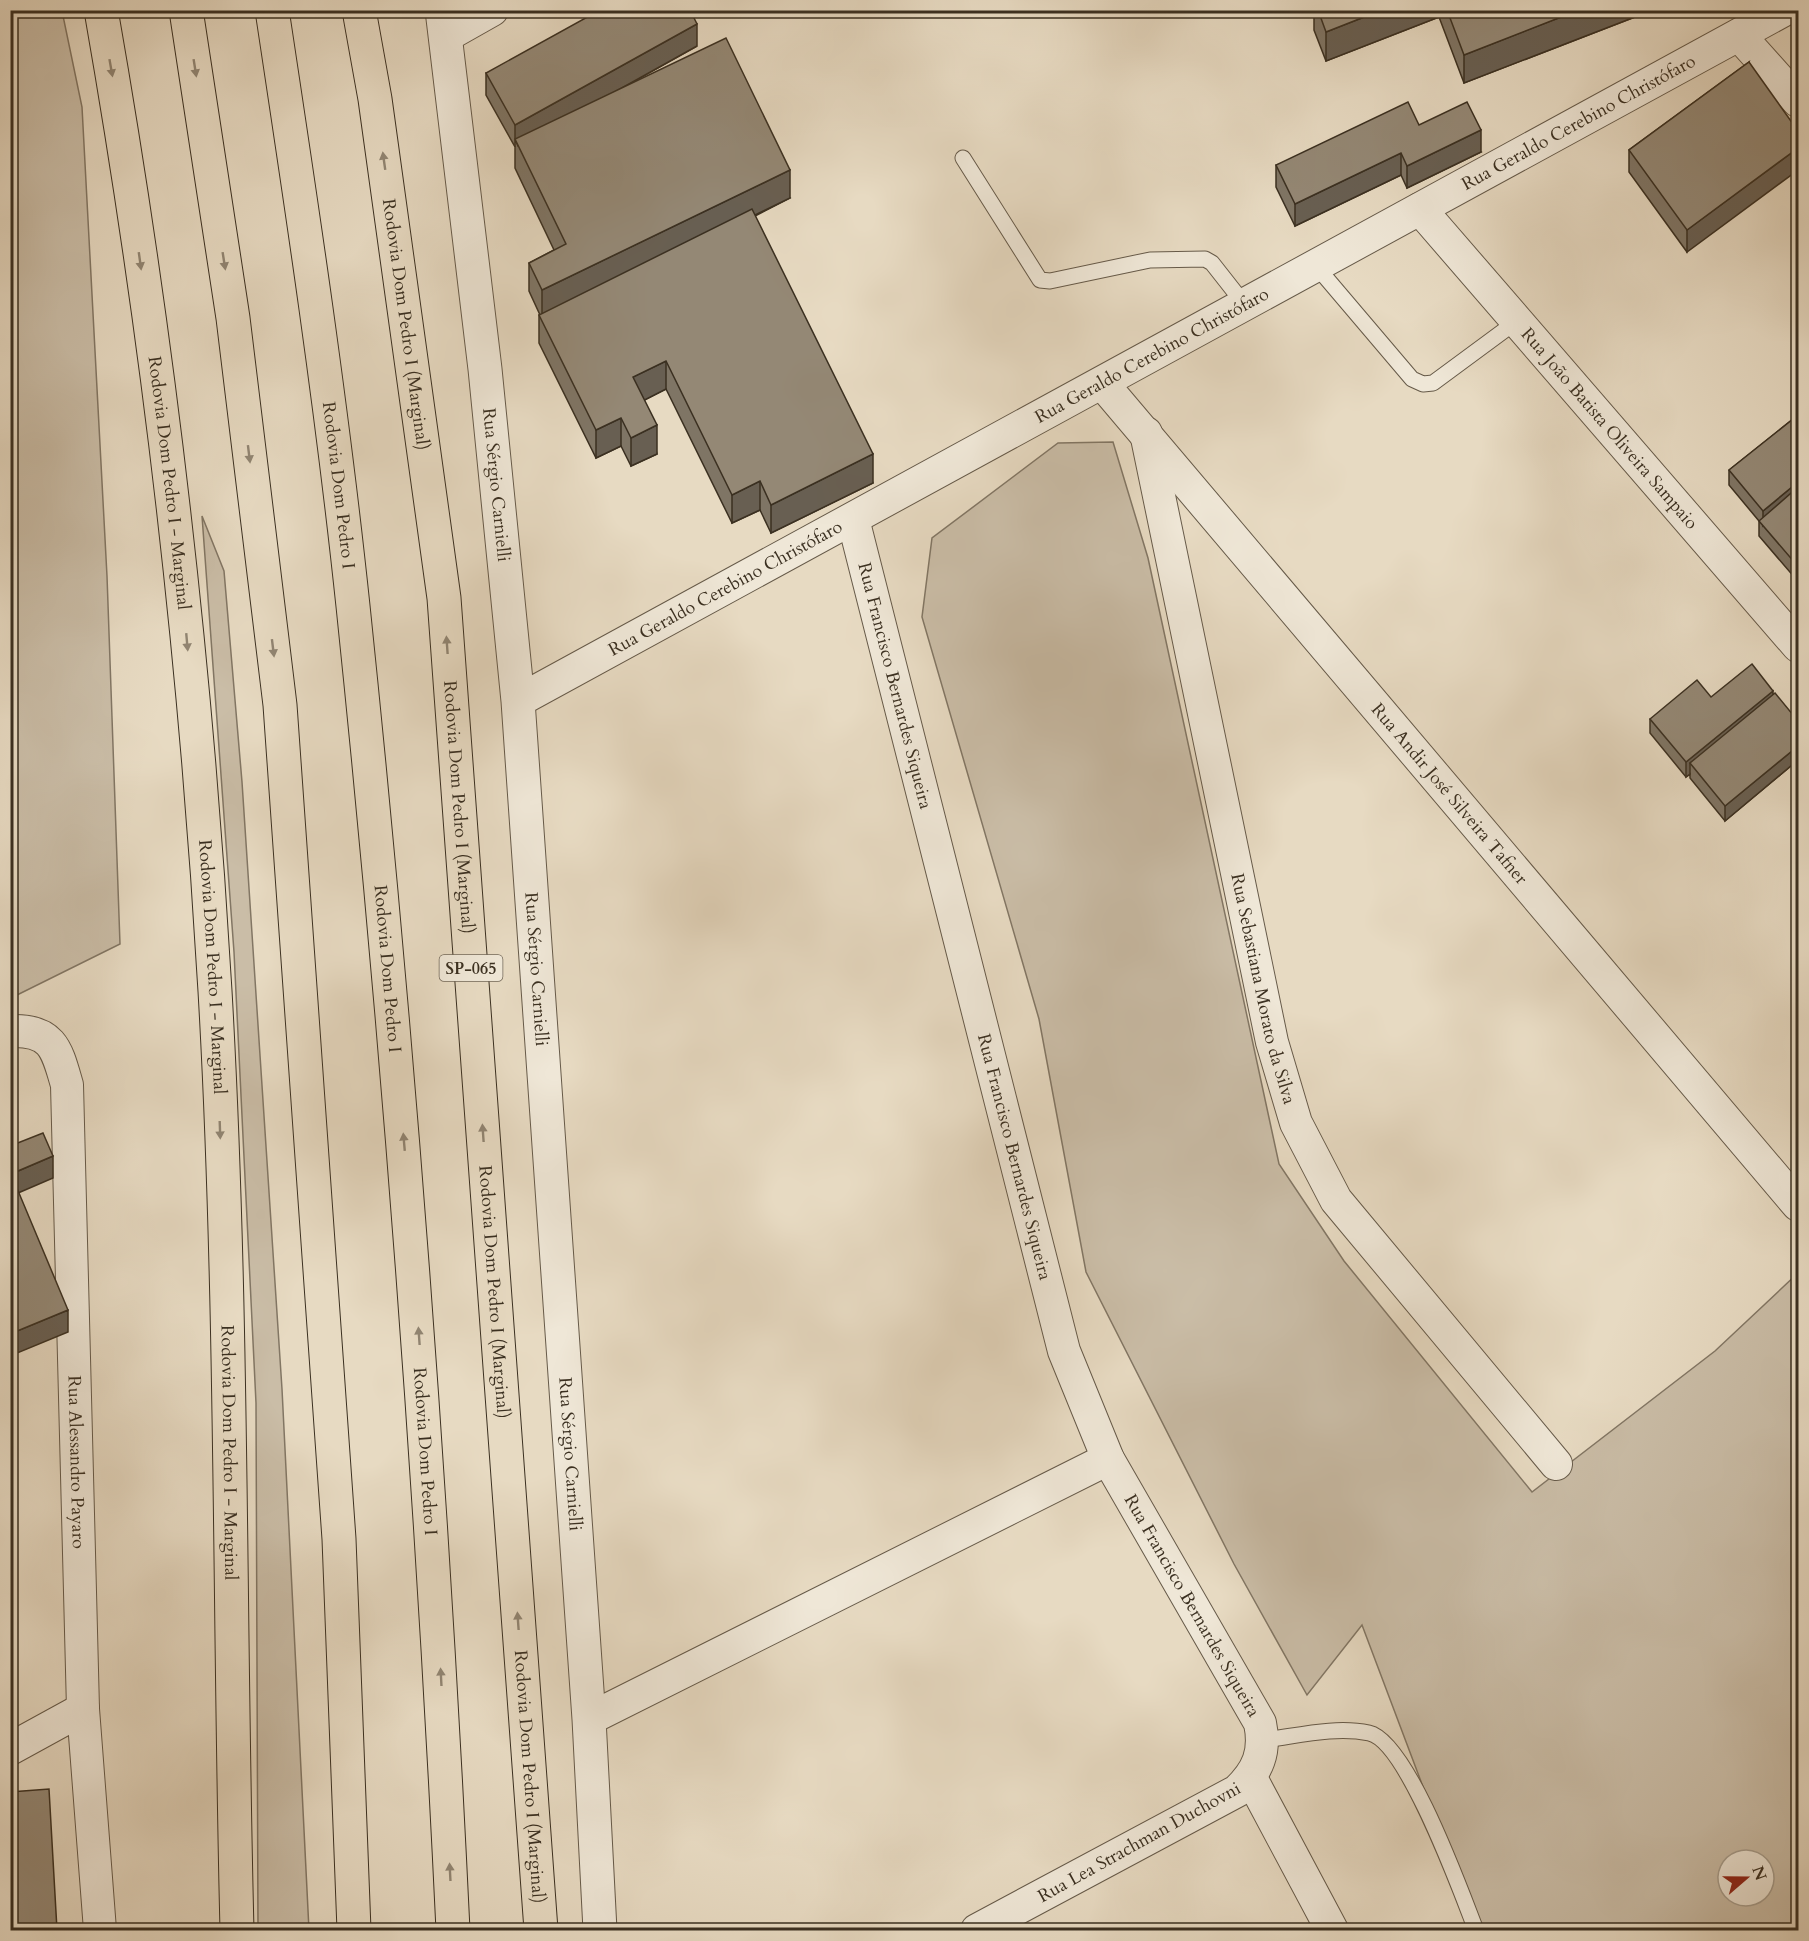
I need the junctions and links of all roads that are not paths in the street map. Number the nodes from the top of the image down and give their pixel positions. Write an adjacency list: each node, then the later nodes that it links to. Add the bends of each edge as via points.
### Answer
1 (101, 10): 29 (highway, Rodovia Dom Pedro I - Marginal, one-way to 29, via 126,156 172,490 215,992 230,1392)
2 (186, 10): 30 (highway, one-way to 30, via 233,318 280,705 339,1539)
3 (272, 10): 31 (highway, Rodovia Dom Pedro I, one-way to 3, via 411,1219 353,602 305,227)
4 (359, 10): 32 (highway, Rodovia Dom Pedro I (Marginal) / SP-065, one-way to 4, via 444,598 375,99)
5 (492, 10): 7 (street)
6 (1784, 10): 8 (street, Rua Geraldo Cerebino Christófaro)
7 (444, 23): 19 (street, Rua Sérgio Carnielli)
8 (1739, 35): 9 (street); 11 (street, Rua Geraldo Cerebino Christófaro)
9 (1798, 101)
10 (963, 158): 13 (lane, via 1040,280 1150,260 1205,259)
11 (1420, 209): 12 (street, Rua Geraldo Cerebino Christófaro); 14 (street, Rua João Batista Oliveira Sampaio)
12 (1316, 266): 13 (street, Rua Geraldo Cerebino Christófaro); 14 (lane, via 1412,379 1423,384 1433,383)
13 (1245, 304): 15 (street, Rua Geraldo Cerebino Christófaro)
14 (1517, 321): 18 (street, Rua João Batista Oliveira Sampaio)
15 (1102, 383): 16 (street, Rua Andir José Silveira Tafner); 17 (street, Rua Geraldo Cerebino Christófaro)
16 (1146, 434): 21 (street, Rua Andir José Silveira Tafner); 23 (street, Rua Sebastiana Morato da Silva, via 1272,1042 1296,1123 1336,1200)
17 (853, 519): 19 (street, Rua Geraldo Cerebino Christófaro); 22 (street, Rua Francisco Bernardes Siqueira, via 1064,1352)
18 (1798, 646)
19 (519, 701): 25 (street, Rua Sérgio Carnielli)
20 (10, 1031): 24 (street, Rua Alessandro Payaro, via 32,1030 56,1046 68,1085)
21 (1798, 1205)
22 (1108, 1459): 25 (street); 27 (street, Rua Francisco Bernardes Siqueira, via 1260,1723)
23 (1556, 1464)
24 (83, 1709): 26 (street); 28 (street, Rua Alessandro Payaro)
25 (589, 1719): 33 (street, Rua Sérgio Carnielli)
26 (10, 1749)
27 (1258, 1759): 34 (street, Rua Lea Strachman Duchovni, via 1237,1791); 35 (street, Rua Francisco Bernardes Siqueira); 36 (lane, via 1336,1731 1370,1733 1386,1741 1414,1784)
28 (100, 1930)
29 (237, 1930)
30 (354, 1930)
31 (453, 1930)
32 (541, 1930)
33 (600, 1930)
34 (977, 1930)
35 (1332, 1930)
36 (1476, 1930)

